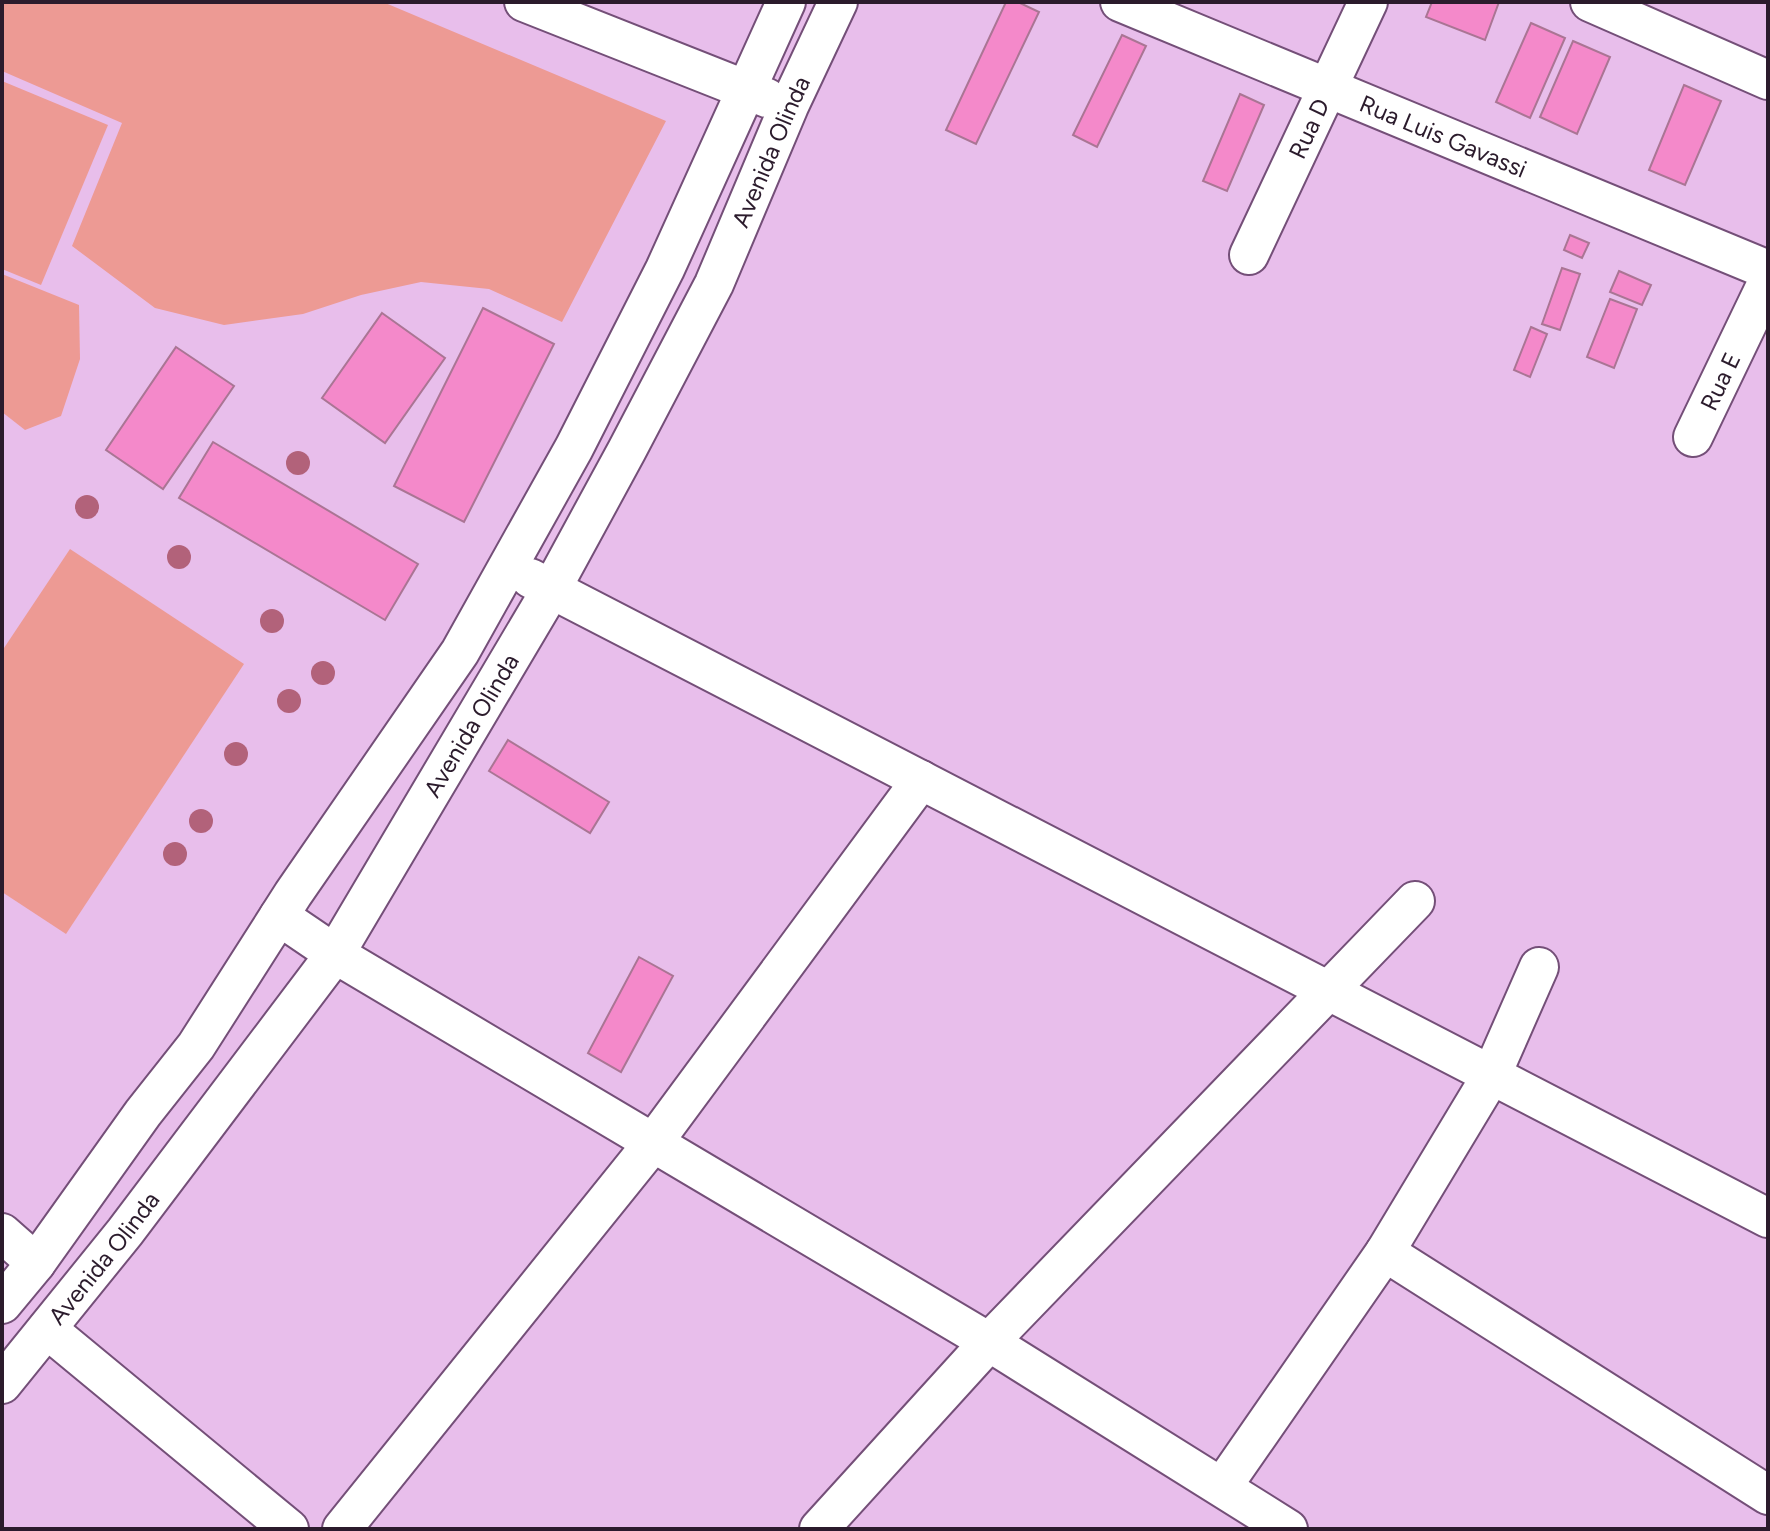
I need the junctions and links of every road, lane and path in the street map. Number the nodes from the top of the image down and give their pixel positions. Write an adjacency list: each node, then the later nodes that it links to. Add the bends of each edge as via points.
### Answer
1 (524, 2): 8 (street)
2 (786, 2): 8 (street, Avenida Olinda)
3 (838, 2): 10 (street, Avenida Olinda)
4 (1120, 2): 9 (street, Rua Luis Gavassi)
5 (1368, 2): 9 (street, Rua D)
6 (1590, 2): 7 (street)
7 (1768, 80)
8 (745, 90): 10 (street); 15 (street, Avenida Olinda, via 665,269 574,448)
9 (1327, 90): 11 (street, Rua D); 12 (street, Rua Luis Gavassi)
10 (789, 106): 16 (street, Avenida Olinda, via 714,284)
11 (1249, 255)
12 (1768, 270)
13 (1768, 281): 14 (street, Rua E)
14 (1693, 437)
15 (505, 568): 16 (street); 19 (street, Avenida Olinda, via 460,652)
16 (552, 588): 17 (street); 20 (street, Avenida Olinda)
17 (921, 780): 22 (street); 25 (street)
18 (1415, 901): 22 (street)
19 (279, 916): 20 (street); 24 (street, Avenida Olinda, via 196,1046)
20 (335, 954): 25 (street); 26 (street, Avenida Olinda)
21 (1539, 967): 23 (street)
22 (1327, 991): 23 (street); 33 (street)
23 (1491, 1076): 27 (street); 29 (street)
24 (143, 1113): 26 (street); 30 (street, Avenida Olinda)
25 (653, 1143): 33 (street); 38 (street)
26 (190, 1144): 32 (street, Avenida Olinda)
27 (1768, 1218)
28 (2, 1233): 30 (street)
29 (1385, 1252): 35 (street); 36 (street)
30 (36, 1263): 31 (street, Avenida Olinda)
31 (2, 1304)
32 (47, 1329): 34 (street, Avenida Olinda); 37 (street)
33 (989, 1342): 35 (street); 39 (street)
34 (2, 1384)
35 (1222, 1487): 40 (street)
36 (1768, 1495)
37 (289, 1529)
38 (342, 1529)
39 (819, 1529)
40 (1288, 1529)

